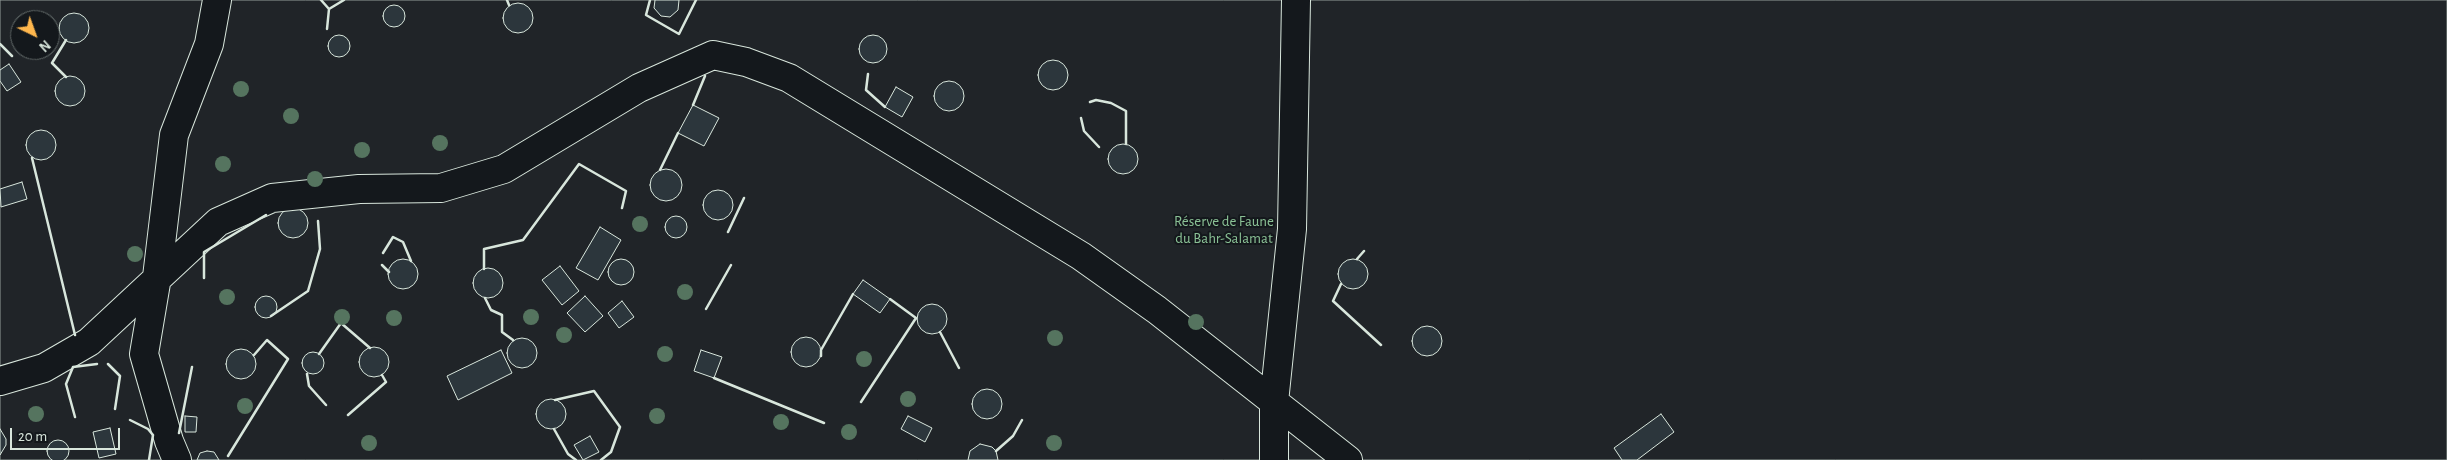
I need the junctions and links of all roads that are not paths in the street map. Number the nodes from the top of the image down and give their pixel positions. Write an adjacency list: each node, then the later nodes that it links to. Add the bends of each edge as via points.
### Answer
1 (217, 0): 3 (street, via 209,44 174,135)
2 (1296, 0): 5 (street, via 1292,229)
3 (158, 276): 4 (street, via 89,342 44,368); 5 (street, via 218,222 272,198 359,189 442,188 504,169 639,88 713,55 746,62 789,78 1081,256 1157,310); 6 (street, via 144,354)
4 (0, 381)
5 (1274, 402): 7 (street); 8 (street)
6 (177, 460)
7 (1274, 460)
8 (1348, 460)

